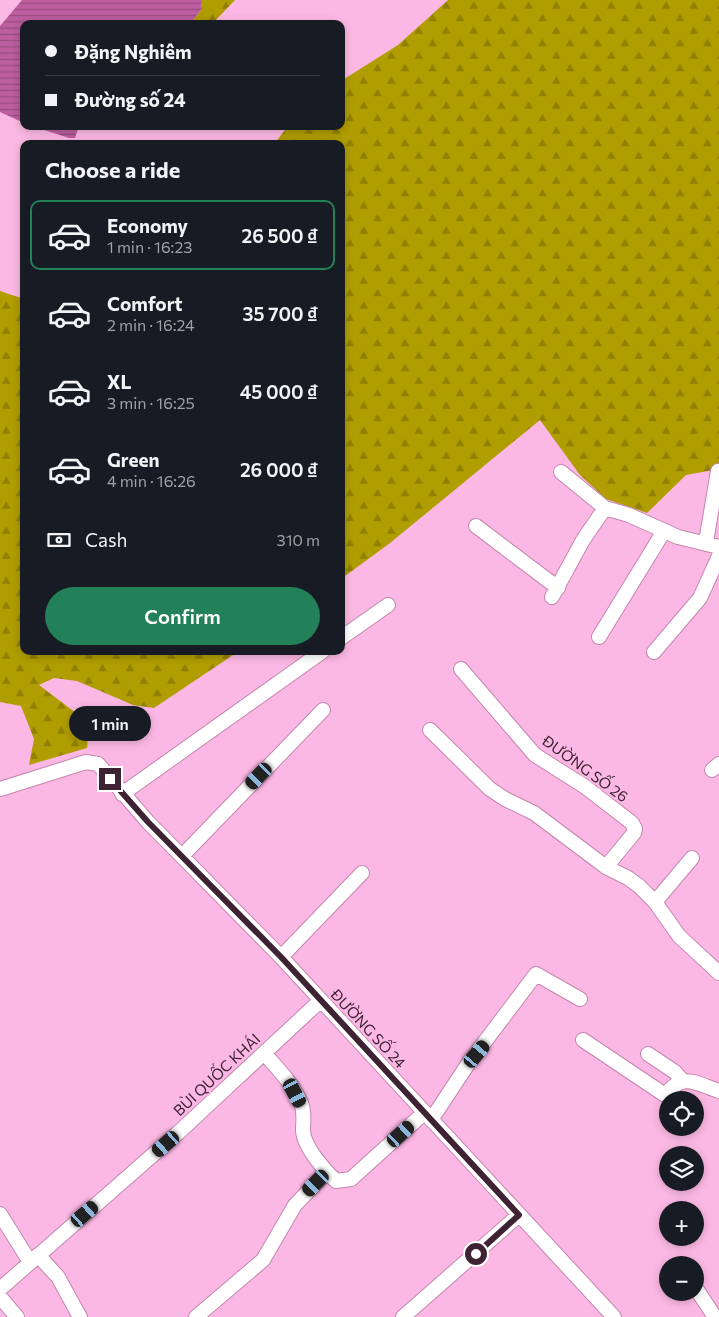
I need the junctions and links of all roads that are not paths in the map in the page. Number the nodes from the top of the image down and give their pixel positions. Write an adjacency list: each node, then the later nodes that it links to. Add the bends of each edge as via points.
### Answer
1 (718, 471): 6 (street)
2 (561, 472): 3 (street)
3 (605, 508): 4 (street, via 583,540 555,592); 5 (street, via 629,515)
4 (476, 526)
5 (664, 532): 6 (street); 10 (street)
6 (713, 544)
7 (719, 556): 11 (street, via 700,598)
8 (388, 605): 9 (street)
9 (345, 635)
10 (599, 637)
11 (654, 652)
12 (317, 655): 17 (street)
13 (461, 669): 20 (street, ĐƯỜNG SỐ 26, via 534,755 584,786 632,823 634,833)
14 (323, 710): 18 (street)
15 (430, 730): 20 (street, via 490,789 534,813)
16 (0, 789): 17 (street, ĐƯỜNG SỐ 24, via 86,762 98,764)
17 (122, 794): 18 (street, ĐƯỜNG SỐ 24)
18 (182, 856): 23 (street, ĐƯỜNG SỐ 24)
19 (692, 858): 22 (street)
20 (606, 867): 22 (street, via 628,878)
21 (362, 873): 23 (street)
22 (655, 902): 24 (street, via 679,936)
23 (281, 957): 26 (street, ĐƯỜNG SỐ 24)
24 (719, 973)
25 (580, 999): 32 (street, via 536,974)
26 (320, 1001): 28 (street, BÙI QUỐC KHÁI); 32 (street, ĐƯỜNG SỐ 24)
27 (583, 1040): 30 (street, via 665,1094 674,1083)
28 (264, 1053): 33 (street, via 289,1081 302,1104 304,1139); 36 (street, BÙI QUỐC KHÁI)
29 (648, 1054): 30 (street)
30 (682, 1080): 31 (street)
31 (719, 1091)
32 (427, 1116): 33 (street, via 351,1179 336,1181); 35 (street, ĐƯỜNG SỐ 24)
33 (326, 1173): 42 (street, via 295,1204 263,1260)
34 (0, 1214): 36 (street)
35 (519, 1215): 43 (street); 44 (street, ĐƯỜNG SỐ 24)
36 (34, 1258): 37 (street, BÙI QUỐC KHÁI); 41 (street, via 58,1277)
37 (0, 1289)
38 (0, 1298): 40 (street)
39 (704, 1300): 45 (street)
40 (17, 1317)
41 (80, 1317)
42 (196, 1317)
43 (403, 1317)
44 (614, 1317)
45 (716, 1317)

